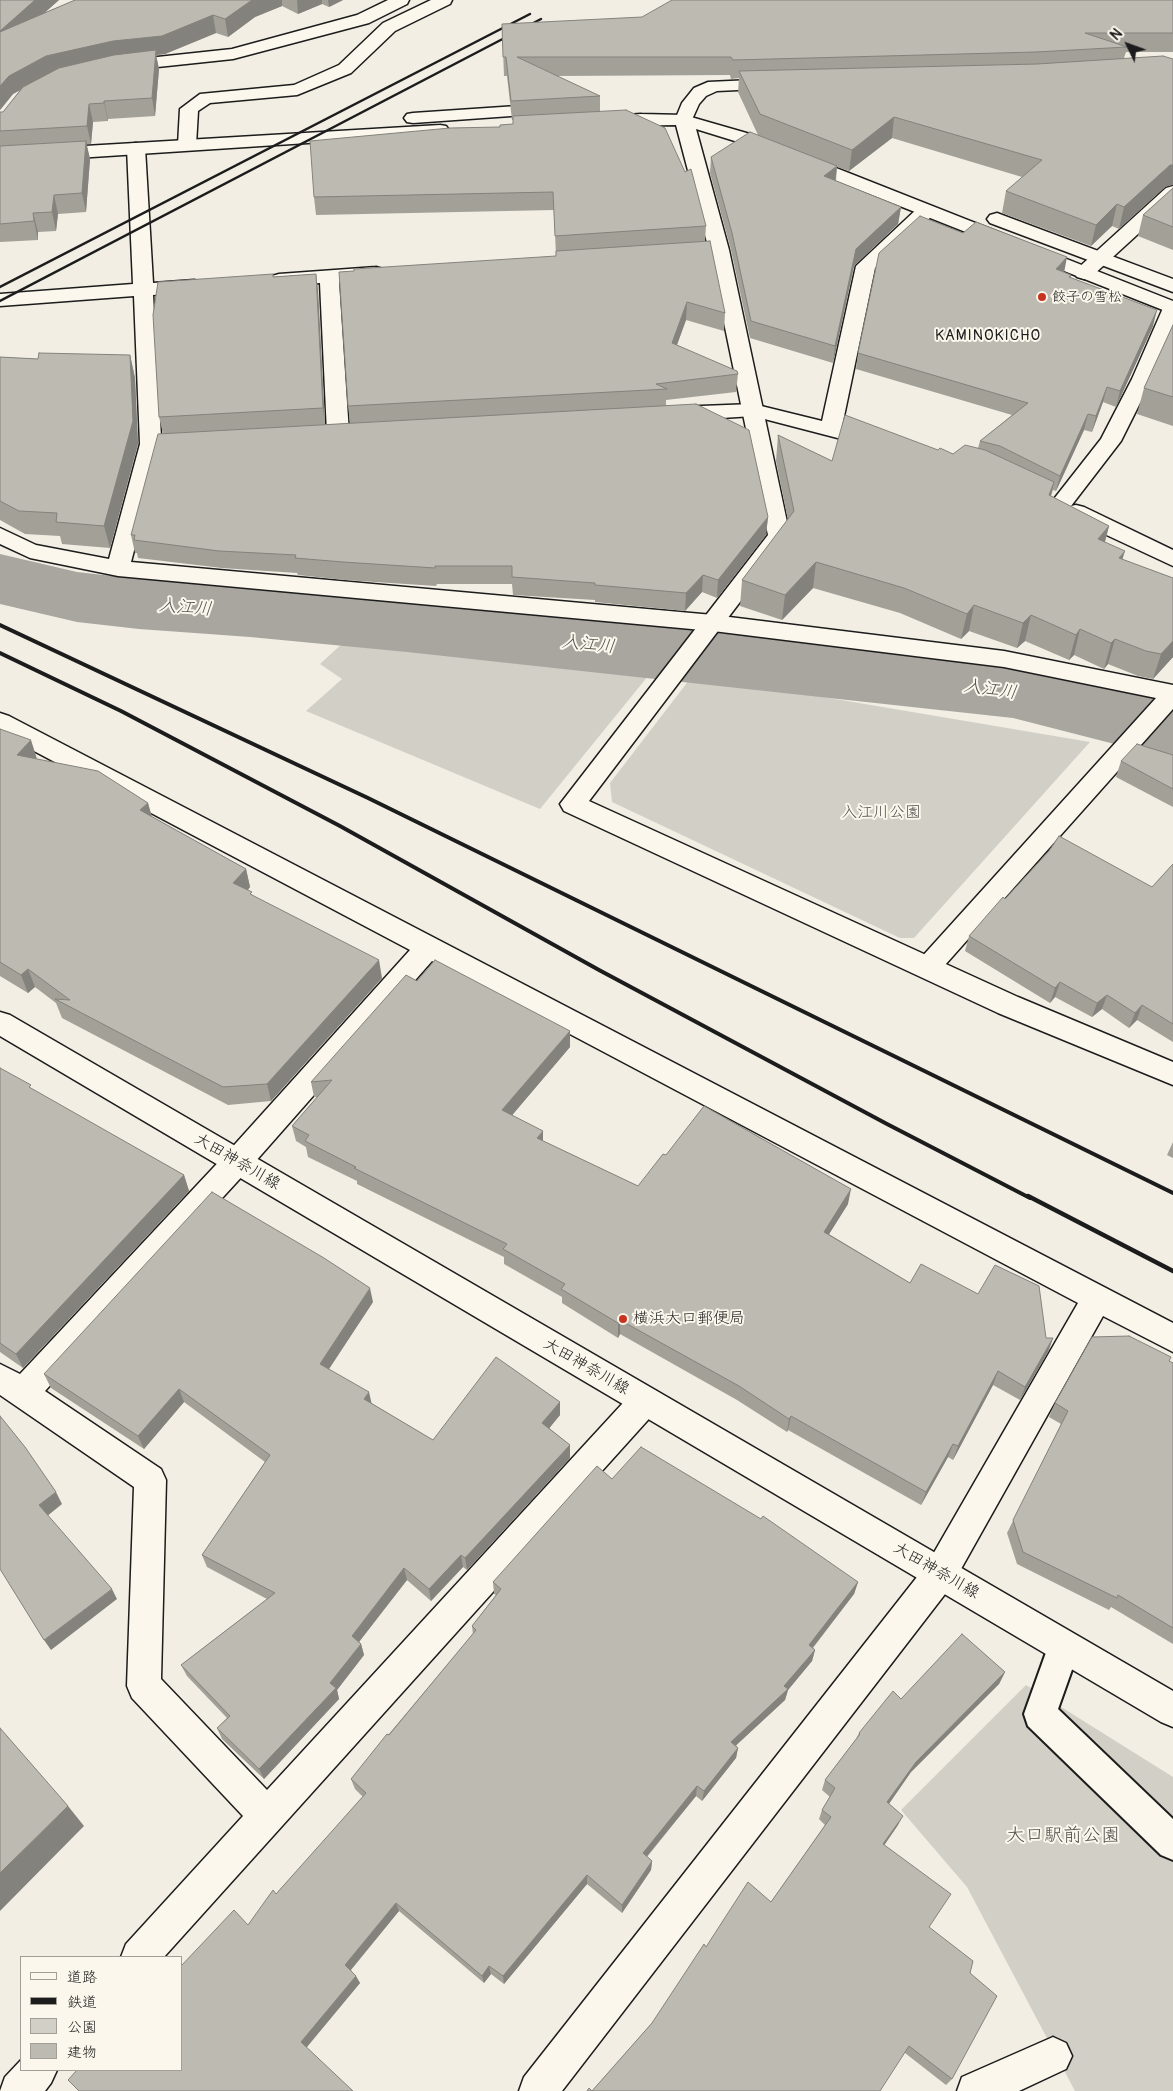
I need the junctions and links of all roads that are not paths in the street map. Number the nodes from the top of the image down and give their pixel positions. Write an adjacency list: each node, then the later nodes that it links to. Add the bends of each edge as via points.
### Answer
1 (401, 0): 3 (street, via 362,19 233,54)
2 (444, 0): 8 (street, via 389,27 345,69 297,90 206,98 189,108)
3 (100, 70)
4 (793, 84): 5 (street, via 714,86 700,92)
5 (687, 112): 6 (street, via 641,119); 13 (street); 14 (street); 26 (street, via 709,250)
6 (597, 114)
7 (557, 116): 8 (street)
8 (187, 138): 9 (street); 10 (street)
9 (0, 143)
10 (136, 148): 11 (street); 23 (street)
11 (0, 157)
12 (1173, 192): 16 (street)
13 (945, 199)
14 (926, 211): 18 (street); 28 (street, via 866,266)
15 (982, 213): 16 (street)
16 (1101, 259): 18 (street); 22 (street)
17 (397, 272): 19 (street)
18 (1084, 273): 25 (street)
19 (329, 276): 20 (street); 29 (street)
20 (260, 281)
21 (212, 284): 23 (street)
22 (1173, 286)
23 (144, 289): 24 (street); 31 (street)
24 (0, 300)
25 (1173, 308): 34 (street, via 1110,441 1053,501)
26 (753, 410): 27 (street); 28 (street); 36 (street, via 779,536)
27 (654, 415)
28 (831, 429): 32 (street)
29 (338, 433)
30 (210, 440): 31 (street)
31 (151, 444): 35 (street)
32 (896, 446)
33 (0, 535): 35 (street, via 30,551)
34 (1173, 559)
35 (118, 568): 36 (street)
36 (711, 626): 37 (street, via 1004,659); 40 (street, via 573,804)
37 (1170, 697): 40 (street, via 1138,749)
38 (0, 722): 39 (street)
39 (429, 947): 43 (street); 44 (street)
40 (928, 967): 42 (street, via 1029,1014)
41 (0, 1023): 43 (street, 大田神奈川線)
42 (1173, 1074)
43 (237, 1162): 46 (street); 47 (street, 大田神奈川線)
44 (1097, 1298): 45 (street); 48 (street)
45 (1173, 1338)
46 (11, 1386): 51 (street, via 150,1480 144,1686)
47 (645, 1401): 48 (street, 大田神奈川線); 51 (street)
48 (940, 1574): 49 (street, 大田神奈川線); 57 (street)
49 (1064, 1647): 50 (street, 大田神奈川線); 52 (lane, via 1040,1714)
50 (1173, 1710)
51 (266, 1815): 53 (street)
52 (1173, 1843)
53 (140, 1956)
54 (1053, 2056): 58 (street)
55 (37, 2071): 56 (street)
56 (19, 2091)
57 (538, 2091)
58 (976, 2091)

